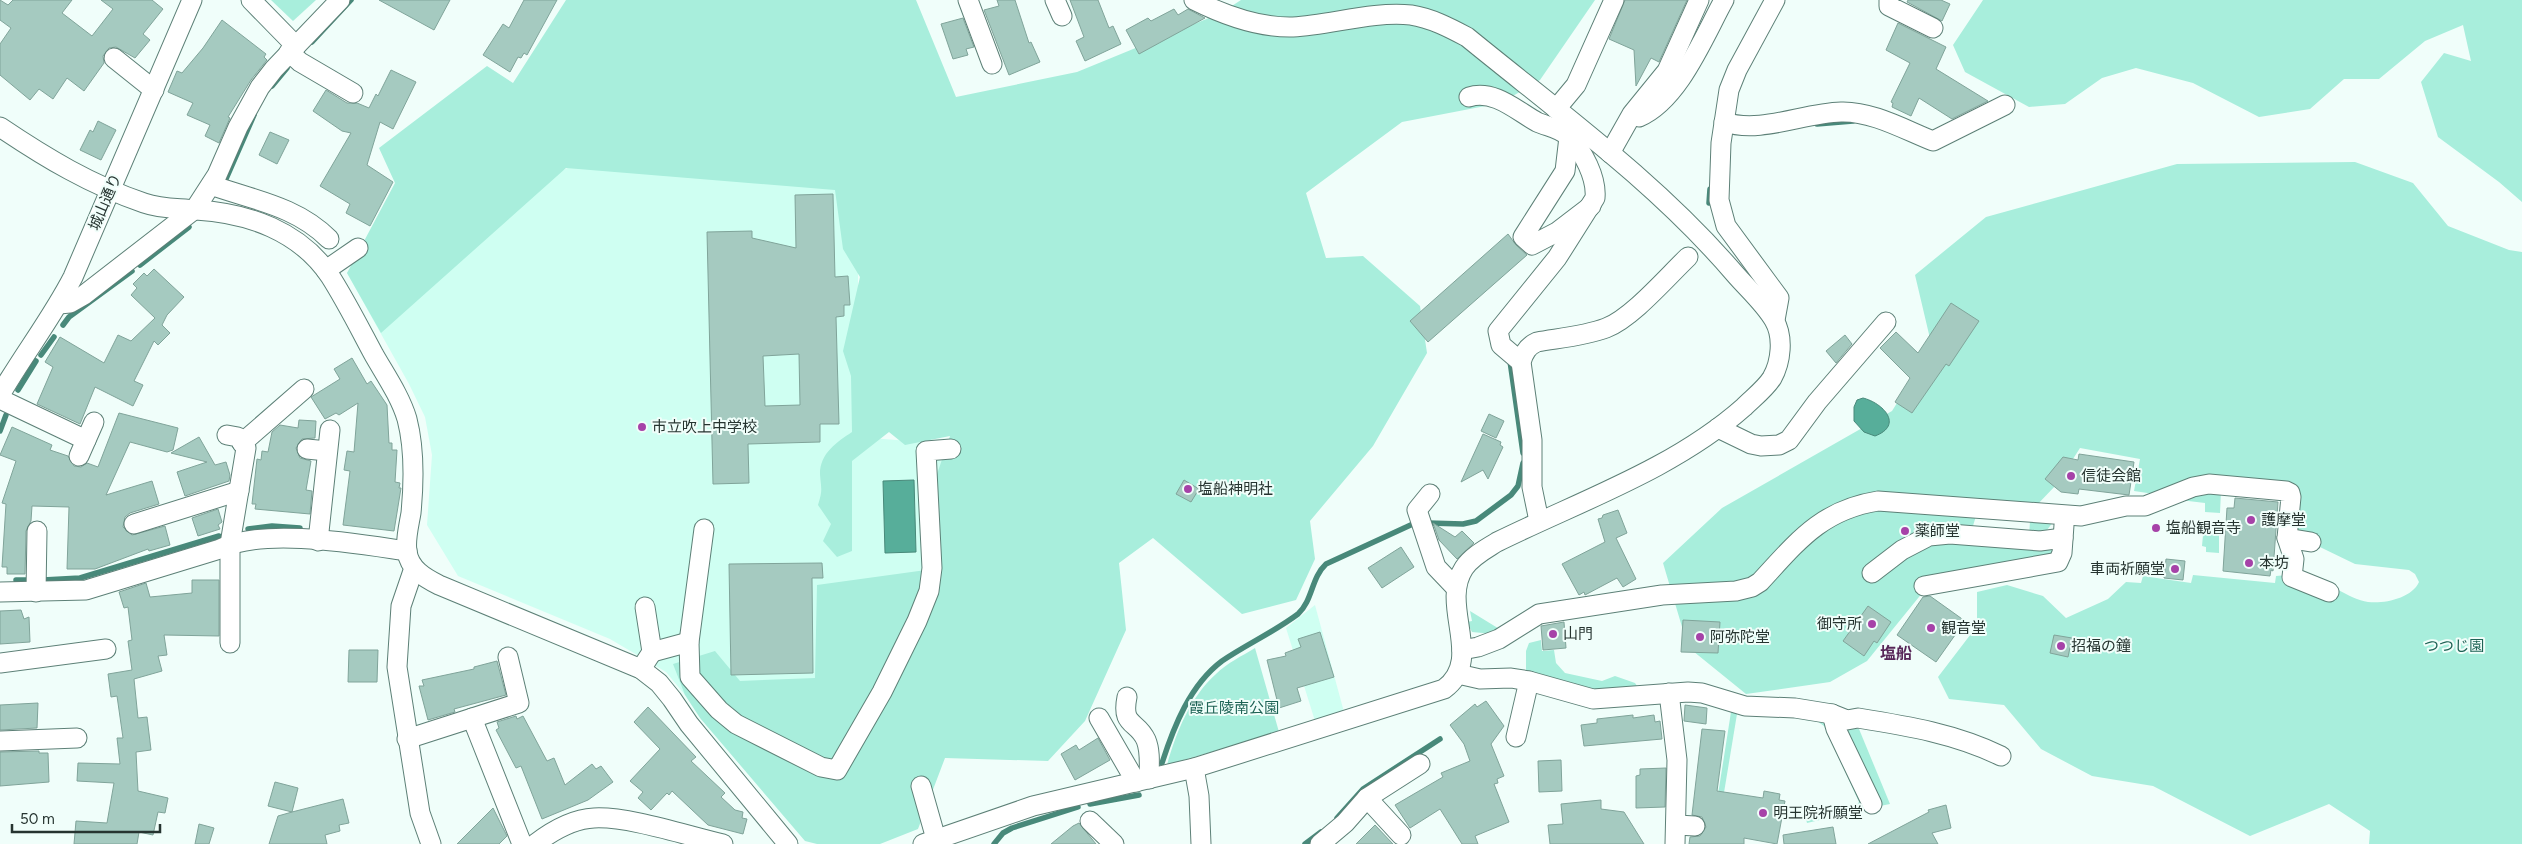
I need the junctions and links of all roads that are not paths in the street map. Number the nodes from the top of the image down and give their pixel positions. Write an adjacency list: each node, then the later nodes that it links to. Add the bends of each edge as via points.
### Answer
1 (192, 0): 15 (street, 城山通り)
2 (251, 0): 12 (street)
3 (340, 0): 12 (street)
4 (968, 0): 14 (street)
5 (1194, 0): 19 (street, via 1238,18 1292,27 1410,15 1442,24 1467,37)
6 (1614, 0): 19 (street, via 1576,85)
7 (1699, 0): 20 (street, via 1667,71)
8 (1724, 0): 20 (street, via 1677,85 1649,113 1639,117)
9 (1775, 0): 21 (street, via 1736,70)
10 (1889, 0): 11 (street, via 1889,6)
11 (1933, 28)
12 (293, 49): 16 (street, via 300,62); 25 (street, via 260,87)
13 (114, 58): 15 (street)
14 (992, 64)
15 (154, 90): 26 (street, 城山通り)
16 (354, 93)
17 (1469, 97): 23 (street, via 1486,95 1540,123)
18 (2005, 105): 21 (street, via 1933,141 1866,116 1842,112 1741,127)
19 (1556, 109): 23 (street)
20 (1632, 114): 24 (street)
21 (1724, 122): 34 (street, via 1721,213 1726,226 1778,298)
22 (2, 132): 26 (street, via 65,170)
23 (1573, 132): 24 (street); 27 (street, via 1596,189 1596,198); 27 (street, via 1565,171 1523,237 1532,245 1557,232)
24 (1610, 153): 34 (street, via 1688,222)
25 (211, 185): 28 (street); 29 (street, via 285,209 312,224)
26 (110, 190): 28 (street, via 160,208); 33 (street, 城山通り)
27 (1591, 206): 36 (street, via 1557,258 1498,331 1501,345)
28 (195, 210): 32 (street, via 242,216 284,233 308,249); 33 (street, via 84,296)
29 (329, 239)
30 (358, 248): 32 (street)
31 (1688, 257): 36 (street, via 1622,319 1590,332 1537,342 1527,349)
32 (326, 270): 58 (street, via 407,419 414,483)
33 (59, 304): 38 (street, 城山通り)
34 (1775, 320): 41 (street, via 1781,347 1776,371 1762,390)
35 (1886, 322): 41 (street, via 1817,402 1789,440 1779,445 1761,446)
36 (1521, 362): 49 (street, via 1532,440 1532,487)
37 (304, 389): 46 (street, via 235,439 246,448)
38 (0, 395)
39 (0, 399): 40 (street, via 82,448)
40 (94, 422)
41 (1718, 428): 49 (street, via 1671,459)
42 (330, 430): 45 (street)
43 (945, 443): 66 (street, via 926,450 932,568 929,591 882,692 837,770 821,767 726,717 690,677)
44 (307, 449): 45 (street)
45 (327, 451): 55 (street)
46 (238, 491): 50 (street); 57 (street)
47 (1430, 494): 61 (street, via 1413,504 1436,567)
48 (2065, 515): 53 (street); 54 (street, via 2081,516 2126,506 2144,506 2209,484 2286,491 2291,497); 69 (street, via 1887,501 1857,504 1818,523 1752,587 1736,591 1662,595 1539,614 1499,639)
49 (1539, 521): 61 (street, via 1474,557 1465,566)
50 (134, 524)
51 (704, 529): 66 (street)
52 (38, 531): 63 (street)
53 (2063, 538): 59 (street, via 2040,541 1950,534 1929,536 1902,550); 60 (street, via 2058,562)
54 (2287, 538): 56 (street); 64 (street, via 2294,559 2292,577)
55 (318, 541): 57 (street, via 273,538); 58 (street)
56 (2311, 542)
57 (230, 544): 63 (street, via 86,590); 67 (street)
58 (410, 560): 73 (street, via 423,576 444,588); 83 (street, via 397,645)
59 (1872, 573)
60 (1924, 586)
61 (1456, 588): 69 (street)
62 (0, 592): 63 (street)
63 (36, 592)
64 (2328, 592)
65 (645, 607): 70 (street)
66 (688, 642): 70 (street)
67 (230, 643)
68 (106, 649): 72 (street)
69 (1462, 650): 74 (street)
70 (652, 652): 73 (street)
71 (508, 657): 79 (street, via 520,704)
72 (0, 663)
73 (641, 669): 101 (street, via 672,698 689,724)
74 (1458, 674): 75 (street, via 1480,679); 87 (street, via 1444,690)
75 (1529, 681): 76 (street, via 1593,699); 81 (street)
76 (1669, 693): 78 (street, via 1702,693 1745,706 1795,708); 93 (street, via 1677,760)
77 (1127, 697): 88 (street, via 1126,717 1147,742)
78 (1832, 714): 85 (street, via 1847,720 1858,718 1944,734 1978,744); 91 (street)
79 (472, 718): 83 (street); 99 (street)
80 (1100, 718): 88 (street)
81 (1516, 737)
82 (77, 738): 84 (street)
83 (407, 739): 98 (street, via 420,813)
84 (0, 741)
85 (2001, 756)
86 (1420, 764): 90 (street)
87 (1194, 768): 88 (street); 103 (street)
88 (1143, 780): 97 (street, via 1033,806)
89 (921, 786): 97 (street)
90 (1367, 798): 95 (street); 104 (street)
91 (1872, 804)
92 (1090, 821): 102 (street)
93 (1677, 825): 94 (street); 105 (street)
94 (1695, 826)
95 (1401, 835)
96 (548, 841): 100 (street, via 575,822 610,818)
97 (930, 842)
98 (431, 844)
99 (522, 844)
100 (723, 844)
101 (788, 844)
102 (1114, 844)
103 (1201, 844)
104 (1320, 844)
105 (1675, 844)

